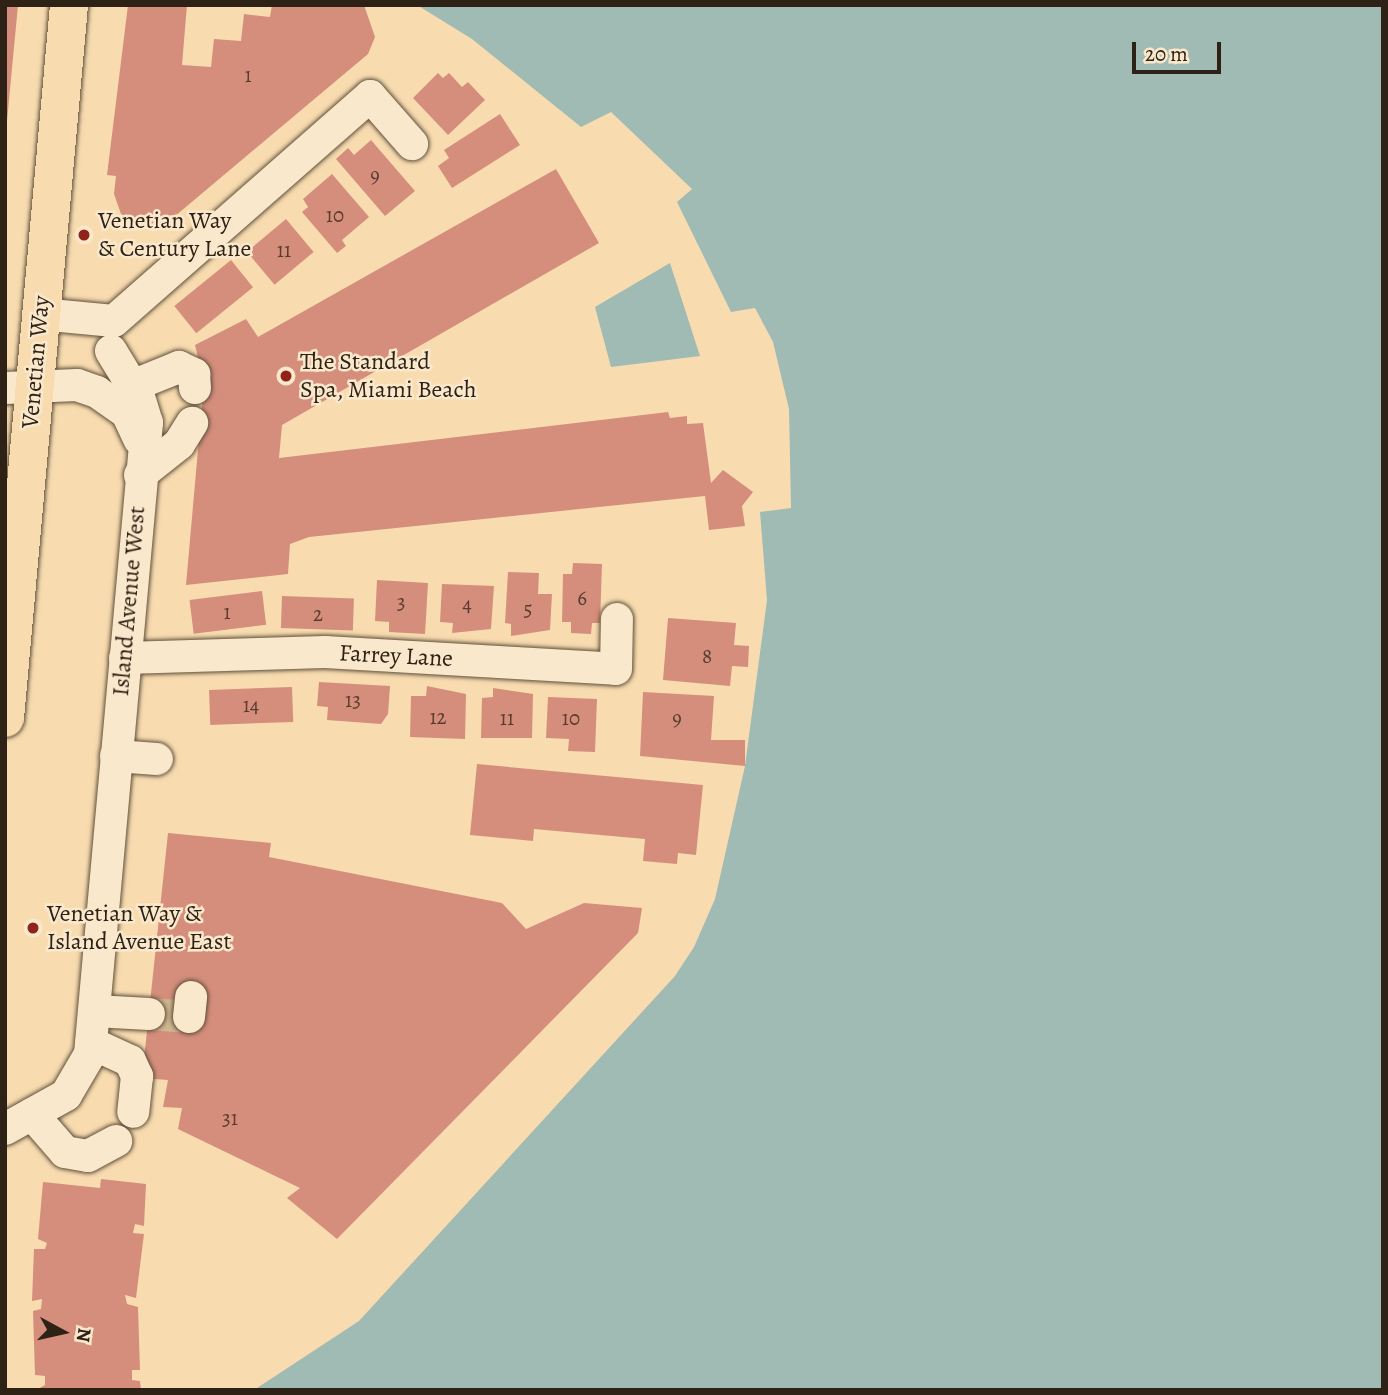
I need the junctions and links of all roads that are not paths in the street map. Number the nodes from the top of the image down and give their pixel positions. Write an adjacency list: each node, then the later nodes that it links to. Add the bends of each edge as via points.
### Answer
1 (69, 5): 3 (main road, Venetian Way)
2 (412, 144): 4 (street, via 370,96)
3 (40, 314): 4 (street); 6 (main road, Venetian Way)
4 (112, 336): 5 (street); 7 (street, Island Avenue West)
5 (77, 385): 6 (street); 10 (street, via 118,404)
6 (20, 386): 13 (main road, Venetian Way)
7 (132, 386): 8 (street, via 179,367 194,374); 10 (street, Island Avenue West, via 147,423)
8 (195, 388)
9 (192, 423): 10 (street, via 179,444)
10 (141, 461): 12 (street, Island Avenue West)
11 (617, 619): 12 (street, Farrey Lane, via 616,669 325,652)
12 (125, 658): 14 (street, Island Avenue West)
13 (5, 718)
14 (116, 756): 15 (street); 16 (street, Island Avenue West)
15 (157, 759)
16 (95, 1011): 17 (street); 18 (street, Island Avenue West)
17 (149, 1014)
18 (91, 1043): 19 (street, via 130,1061 137,1076); 20 (street, Island Avenue West, via 75,1086)
19 (133, 1112)
20 (32, 1114): 21 (street, Island Avenue West); 22 (street, via 65,1152 88,1156)
21 (5, 1129)
22 (116, 1141)

